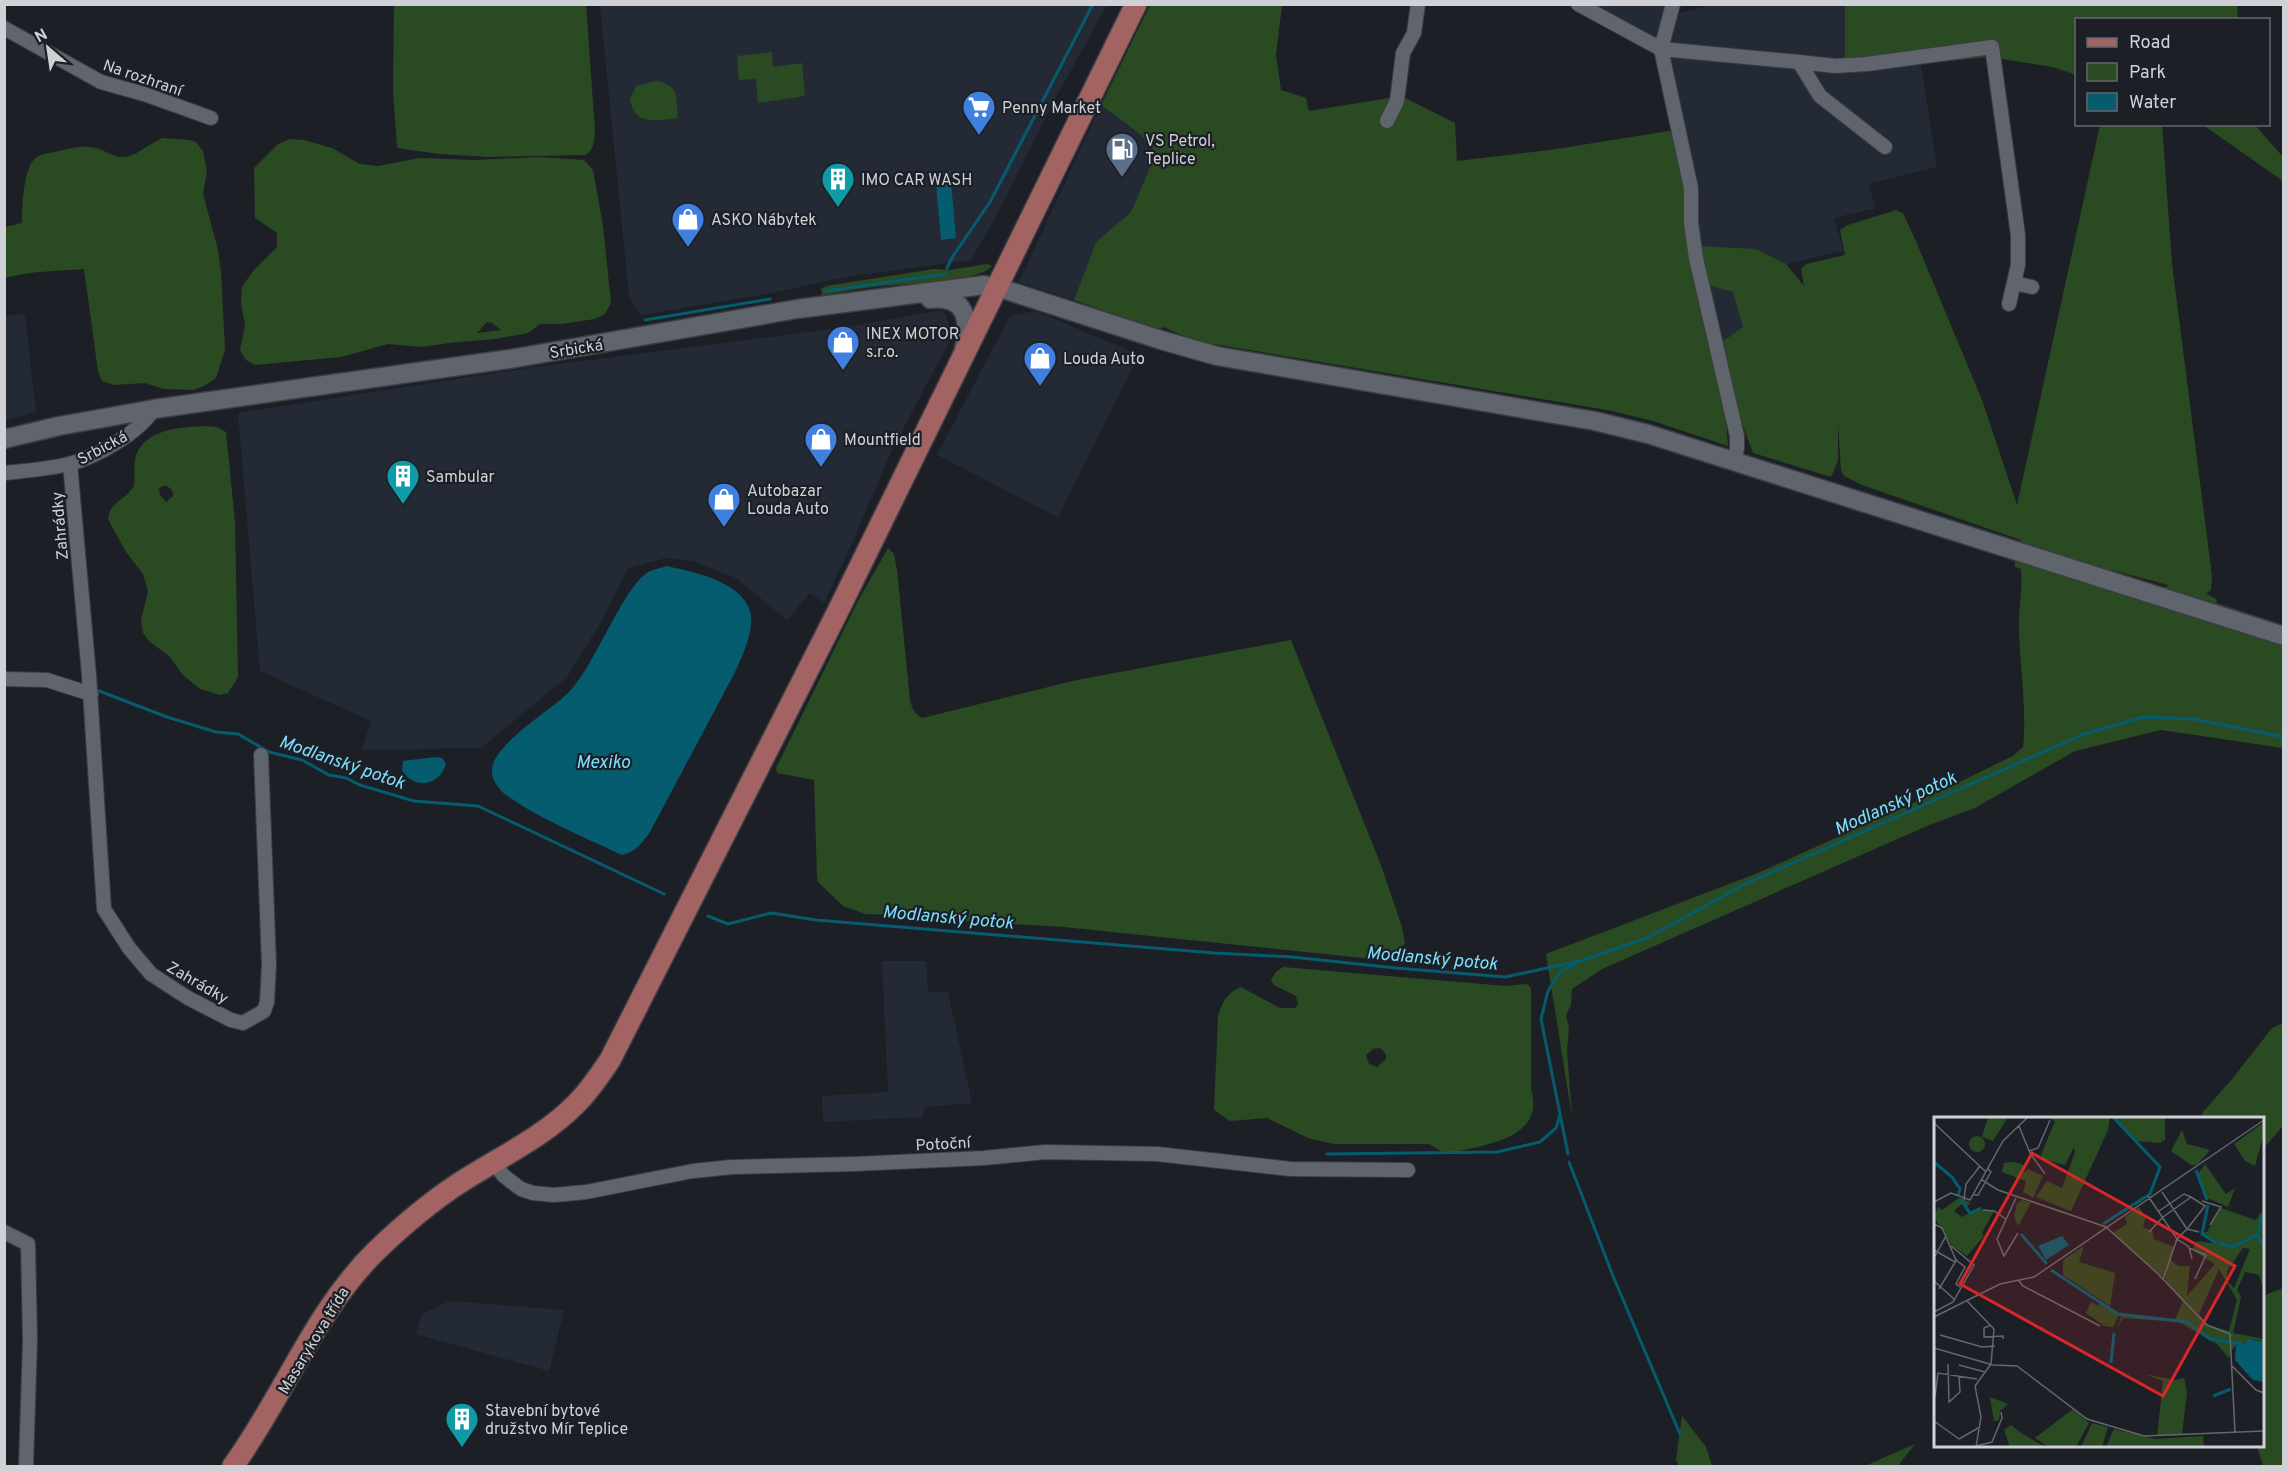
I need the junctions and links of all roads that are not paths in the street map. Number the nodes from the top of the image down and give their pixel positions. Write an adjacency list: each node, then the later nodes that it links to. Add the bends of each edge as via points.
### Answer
1 (1136, 4): 13 (main road, Masarykova třída)
2 (1418, 4): 9 (street, via 1414,33 1403,52 1397,101)
3 (1578, 4): 6 (street)
4 (1673, 4): 6 (street)
5 (4, 28): 8 (street, Na rozhraní, via 101,82)
6 (1661, 50): 7 (street); 19 (street, via 1691,188 1696,258 1737,436)
7 (1799, 62): 10 (street, via 1820,96); 11 (street, via 1867,64 1992,47 2018,235)
8 (211, 118)
9 (1387, 121)
10 (1885, 147)
11 (2014, 283): 12 (street); 15 (street)
12 (2032, 287)
13 (998, 288): 14 (street, Srbická, via 976,285); 16 (main road, Masarykova třída); 19 (street, Srbická, via 1217,356 1595,421)
14 (890, 296): 16 (street, via 909,301 937,298 956,302 967,324); 17 (street, Srbická, via 510,359)
15 (2009, 304)
16 (962, 359): 26 (main road, Masarykova třída, via 610,1060 577,1103 549,1127)
17 (154, 409): 18 (street, Srbická); 20 (street, Srbická, via 146,422 127,435)
18 (4, 439)
19 (1734, 463): 22 (street, Srbická)
20 (70, 464): 21 (street, Srbická); 24 (street, Zahrádky)
21 (4, 473)
22 (2283, 636)
23 (4, 678): 24 (street, via 47,680)
24 (91, 694): 25 (street, Zahrádky, via 104,909 151,974 196,1002 243,1023 264,1011 267,1002)
25 (261, 755)
26 (493, 1162): 27 (street, Potoční, via 520,1189 554,1195 732,1167 984,1158 1045,1152 1157,1155 1291,1169); 30 (main road, Masarykova třída, via 429,1205 353,1276 325,1314)
27 (1408, 1170)
28 (4, 1232): 29 (street, via 28,1244)
29 (26, 1467)
30 (233, 1467)

